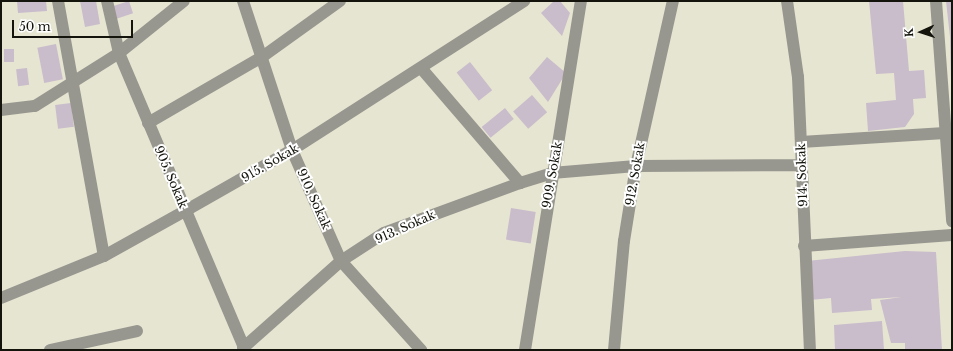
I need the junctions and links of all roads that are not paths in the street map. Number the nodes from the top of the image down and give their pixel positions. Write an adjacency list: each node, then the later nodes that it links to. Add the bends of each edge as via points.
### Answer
1 (58, 1): 14 (street)
2 (107, 1): 11 (street, 905. Sokak)
3 (184, 1): 11 (street)
4 (243, 1): 12 (street, 910. Sokak)
5 (340, 1): 12 (street)
6 (524, 1): 13 (street, 915. Sokak)
7 (581, 1): 22 (street, 909. Sokak)
8 (673, 1): 21 (street, 912. Sokak)
9 (787, 1): 18 (street, 914. Sokak, via 798,77)
10 (936, 1): 17 (street)
11 (119, 53): 14 (street); 16 (street, 905. Sokak)
12 (262, 57): 16 (street); 19 (street, 910. Sokak)
13 (421, 68): 19 (street, 915. Sokak); 23 (street)
14 (72, 80): 15 (street, via 35,106); 28 (street)
15 (1, 110)
16 (148, 123): 24 (street, 905. Sokak)
17 (945, 133): 18 (street); 25 (street)
18 (801, 142): 20 (street, 914. Sokak)
19 (292, 150): 24 (street, 915. Sokak); 29 (street, 910. Sokak)
20 (800, 165): 21 (street, 913. Sokak); 27 (street, 914. Sokak)
21 (636, 166): 22 (street, 913. Sokak); 36 (street, 912. Sokak)
22 (552, 173): 23 (street, 913. Sokak); 35 (street, 909. Sokak)
23 (520, 183): 29 (street, 913. Sokak, via 384,234)
24 (185, 211): 28 (street, 915. Sokak); 32 (street, 905. Sokak)
25 (952, 221)
26 (952, 235): 27 (street)
27 (804, 246): 37 (street, 914. Sokak)
28 (104, 256): 30 (street, 915. Sokak)
29 (341, 261): 32 (street, 913. Sokak); 34 (street, 910. Sokak)
30 (1, 298)
31 (137, 330): 33 (street)
32 (244, 349)
33 (50, 350)
34 (420, 350)
35 (525, 350)
36 (614, 350)
37 (810, 350)

